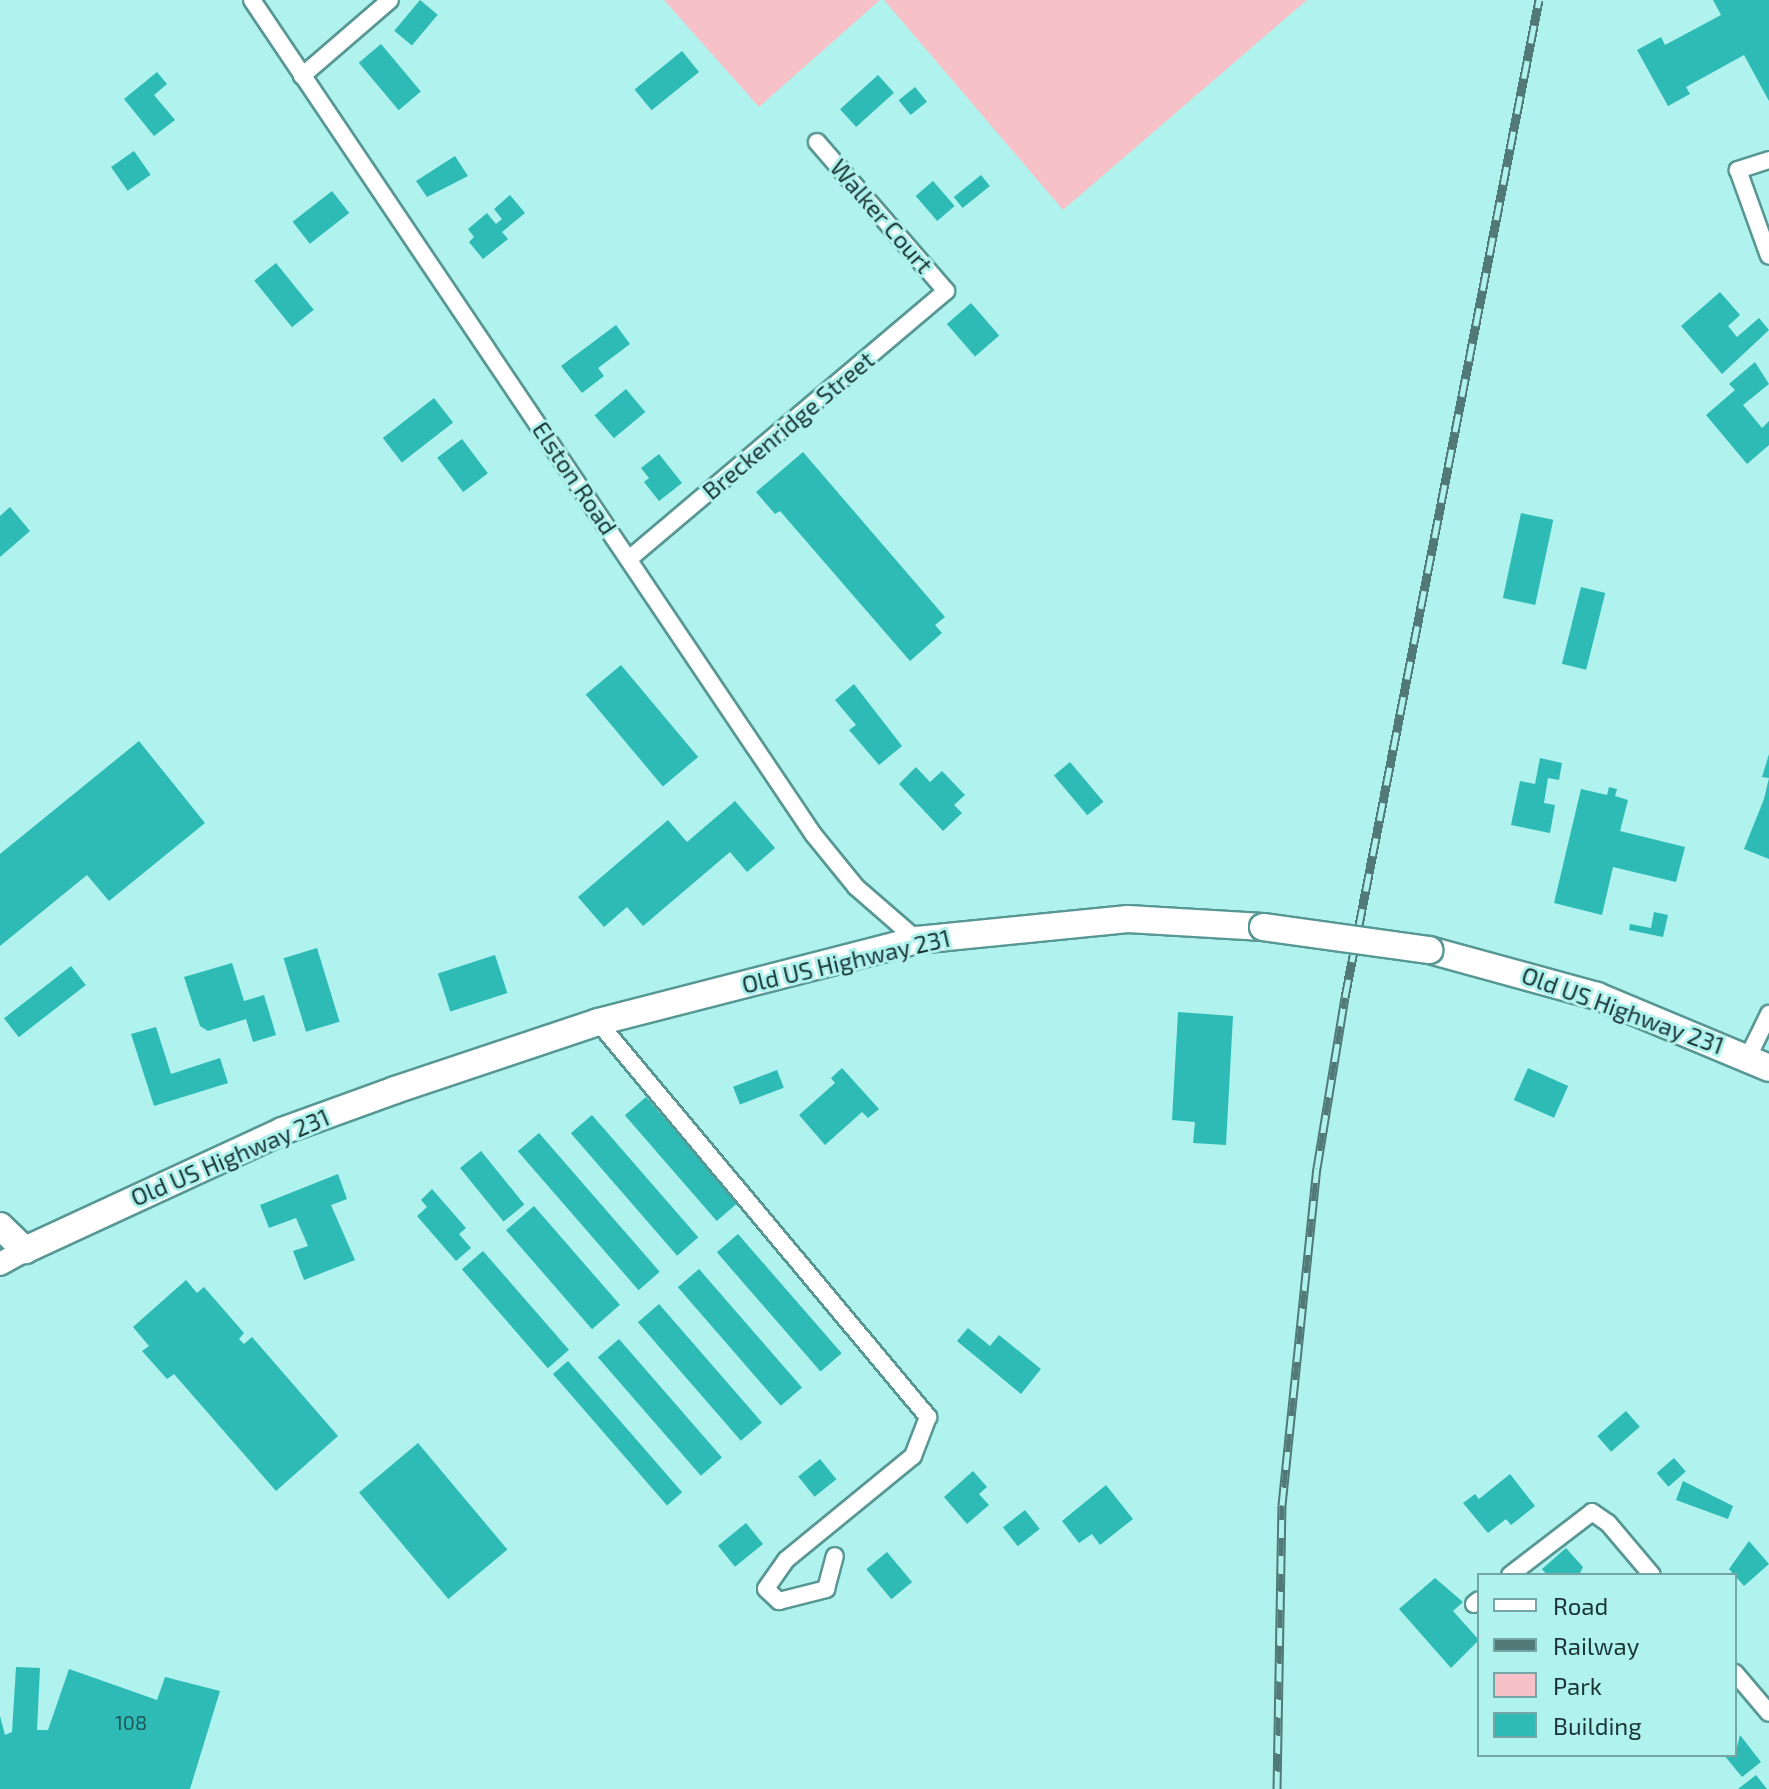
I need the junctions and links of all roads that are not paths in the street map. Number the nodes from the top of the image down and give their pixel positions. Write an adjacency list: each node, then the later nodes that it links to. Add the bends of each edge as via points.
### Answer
1 (252, 0): 3 (street, Elston Road)
2 (390, 0): 3 (street)
3 (302, 76): 8 (street, Elston Road)
4 (817, 142): 7 (street, Walker Court)
5 (1769, 160): 6 (street, via 1738,170)
6 (1769, 256)
7 (946, 291): 8 (street, Breckenridge Street)
8 (629, 559): 9 (street, Elston Road, via 813,834 856,887)
9 (917, 940): 11 (main road, Old US Highway 231); 12 (main road, Old US Highway 231, bridge, via 1128,919 1263,927 1429,950 1597,996)
10 (1769, 1014): 12 (street)
11 (598, 1022): 14 (main road, Old US Highway 231, via 282,1131); 16 (street, via 928,1417 913,1456 786,1560 766,1589 779,1601 826,1589)
12 (1758, 1063)
13 (0, 1226): 14 (main road)
14 (25, 1250): 15 (street, Old US Highway 231)
15 (0, 1264)
16 (835, 1556)
17 (1513, 1573): 18 (street, via 1592,1512)
18 (1650, 1573)
19 (1737, 1675): 20 (street)
20 (1769, 1713)

